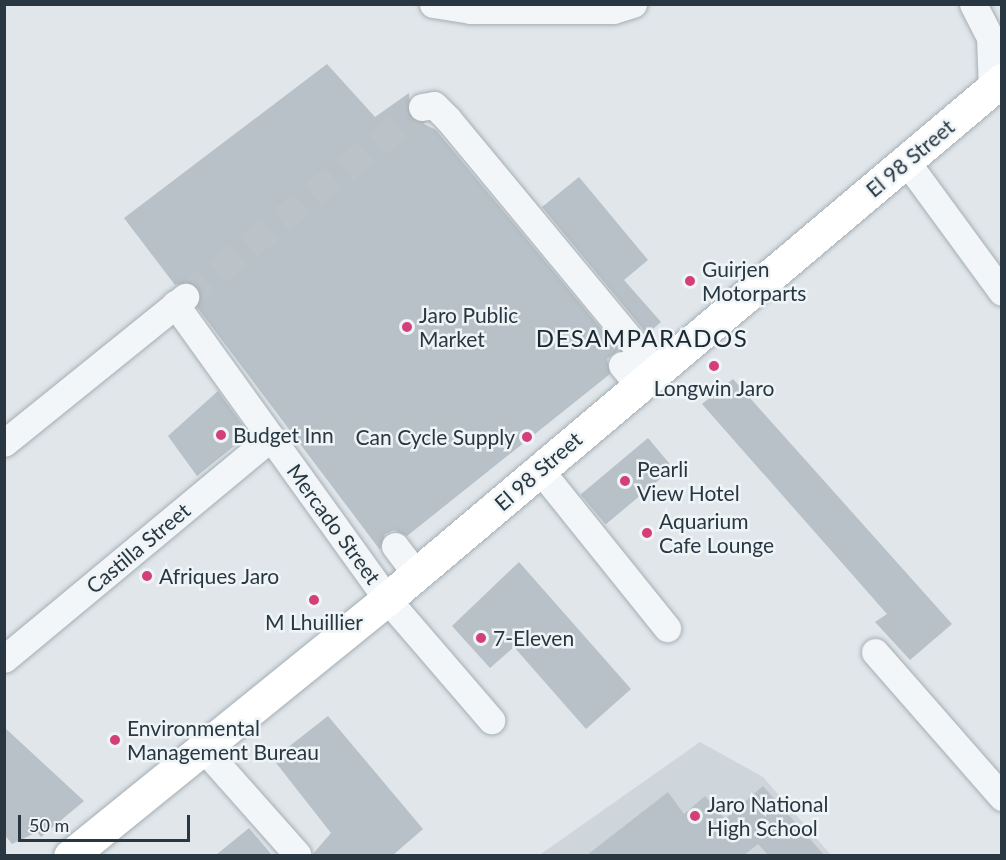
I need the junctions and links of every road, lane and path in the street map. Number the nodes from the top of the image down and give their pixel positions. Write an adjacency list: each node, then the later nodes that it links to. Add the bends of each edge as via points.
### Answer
1 (433, 4): 2 (street, via 470,10 613,10)
2 (633, 4)
3 (973, 4): 4 (street, via 990,37)
4 (997, 85): 6 (main road, El 98 Street)
5 (428, 106): 8 (street)
6 (906, 161): 7 (street); 8 (main road, El 98 Street)
7 (1002, 292)
8 (638, 373): 11 (main road, El 98 Street)
9 (271, 437): 10 (street, Mercado Street, via 180,301); 14 (street, Mercado Street); 17 (street, Castilla Street)
10 (4, 443)
11 (540, 470): 13 (main road, El 98 Street); 15 (street)
12 (395, 546): 13 (street)
13 (416, 574): 14 (main road, El 98 Street)
14 (387, 599): 18 (street, Mercado Street); 19 (main road, El 98 Street)
15 (667, 628)
16 (875, 652): 20 (street)
17 (4, 659)
18 (491, 720)
19 (202, 748): 21 (street); 22 (main road, El 98 Street)
20 (1002, 797)
21 (297, 854)
22 (70, 855)

